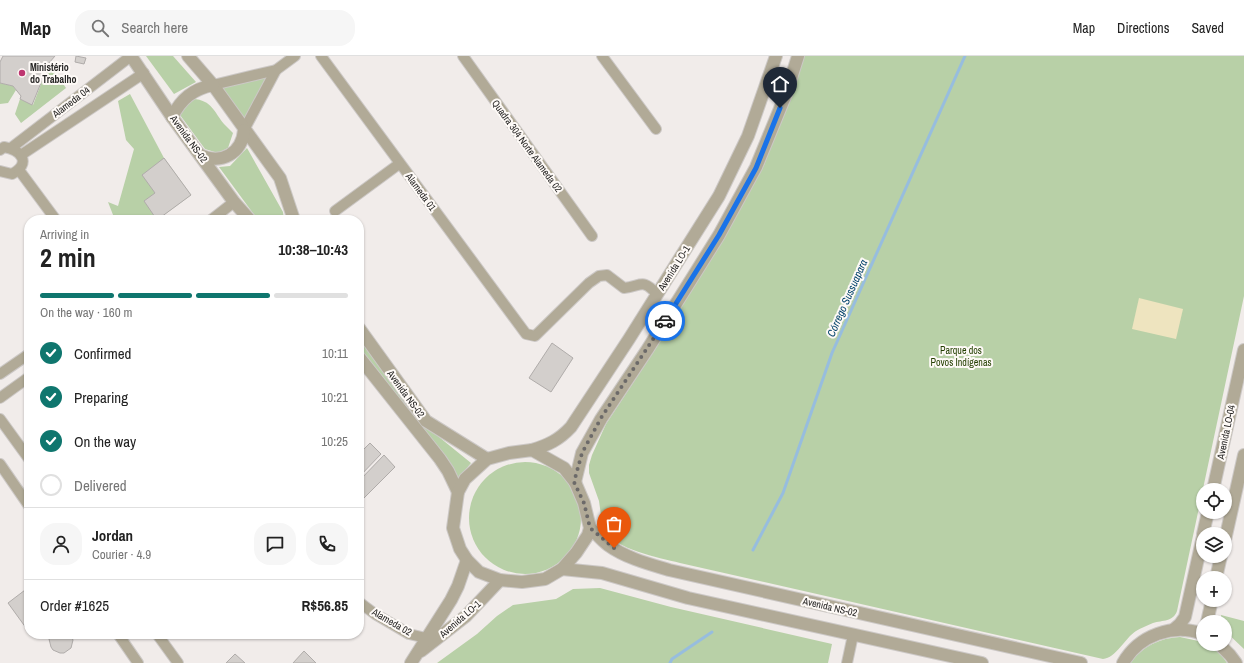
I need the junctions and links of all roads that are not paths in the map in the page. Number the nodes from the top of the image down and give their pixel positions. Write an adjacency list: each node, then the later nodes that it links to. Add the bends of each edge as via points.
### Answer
1 (131, 56): 10 (street, Avenida NS-02); 15 (street, Alameda 04)
2 (188, 56): 11 (street)
3 (295, 56): 9 (street)
4 (321, 56): 18 (street, Alameda 01)
5 (463, 56): 28 (street, Quadra 304 Norte Alameda 02)
6 (602, 56): 13 (street)
7 (776, 56): 29 (street, Avenida LO-1, via 748,136 720,196)
8 (798, 56): 43 (street, Avenida LO-1, via 786,94 756,168 719,235 601,418 582,453)
9 (276, 70): 11 (street); 14 (street)
10 (144, 73): 12 (street, Avenida NS-02); 17 (street, Alameda 04)
11 (212, 85): 12 (street, via 191,93 180,103); 14 (street)
12 (172, 117): 16 (street, Avenida NS-02)
13 (656, 129)
14 (244, 130): 16 (street, via 242,142 229,156 218,159); 27 (street, via 280,178)
15 (4, 147): 17 (street, via 15,149)
16 (200, 154): 22 (street, Avenida NS-02)
17 (22, 155): 19 (street, via 23,164)
18 (400, 164): 23 (street); 29 (street, Alameda 01, via 526,334 535,336 599,276 607,275 624,288 638,284 648,286)
19 (19, 170): 20 (street, via 12,174); 21 (street)
20 (3, 173): 21 (street)
21 (36, 195): 24 (street)
22 (234, 202): 25 (street); 26 (street, Avenida NS-02)
23 (335, 210)
24 (52, 215)
25 (217, 215)
26 (245, 215)
27 (292, 215)
28 (592, 236)
29 (658, 294): 38 (street, Avenida LO-1, via 571,427 550,444)
30 (364, 335): 40 (street, Avenida NS-02, via 426,421)
31 (1244, 350): 44 (street, Avenida LO-04)
32 (24, 357): 34 (street)
33 (364, 363): 45 (street, Avenida NS-02, via 440,460)
34 (0, 374)
35 (24, 381): 36 (street)
36 (0, 398)
37 (0, 419): 39 (street)
38 (532, 450): 40 (street); 43 (street, via 564,468)
39 (24, 452)
40 (487, 459): 45 (street, via 465,480)
41 (1244, 459): 47 (street)
42 (0, 464): 46 (street)
43 (574, 482): 48 (street, via 584,503)
44 (1215, 483)
45 (458, 492): 49 (street, via 453,528)
46 (24, 499)
47 (1228, 527)
48 (590, 528): 51 (street, via 576,553); 66 (street, Avenida NS-02, via 608,545 635,559 707,580)
49 (466, 560): 52 (street, via 479,572); 57 (street, Avenida LO-1, via 458,586)
50 (1197, 563): 54 (street, via 1185,617)
51 (562, 569): 52 (street, via 545,579 522,582); 56 (street, via 602,573 701,601)
52 (500, 580): 61 (street, Avenida LO-1, via 466,616)
53 (364, 606): 57 (street, Alameda 02, via 408,634)
54 (1173, 630): 55 (street); 67 (street, via 1144,640)
55 (1196, 632)
56 (853, 635): 64 (street); 65 (street)
57 (426, 638): 61 (street, Avenida LO-1)
58 (121, 639): 62 (street)
59 (161, 639): 63 (street)
60 (1226, 651): 68 (street)
61 (414, 659)
62 (138, 663)
63 (178, 663)
64 (847, 663)
65 (981, 663)
66 (1081, 663)
67 (1122, 663)
68 (1236, 663)

